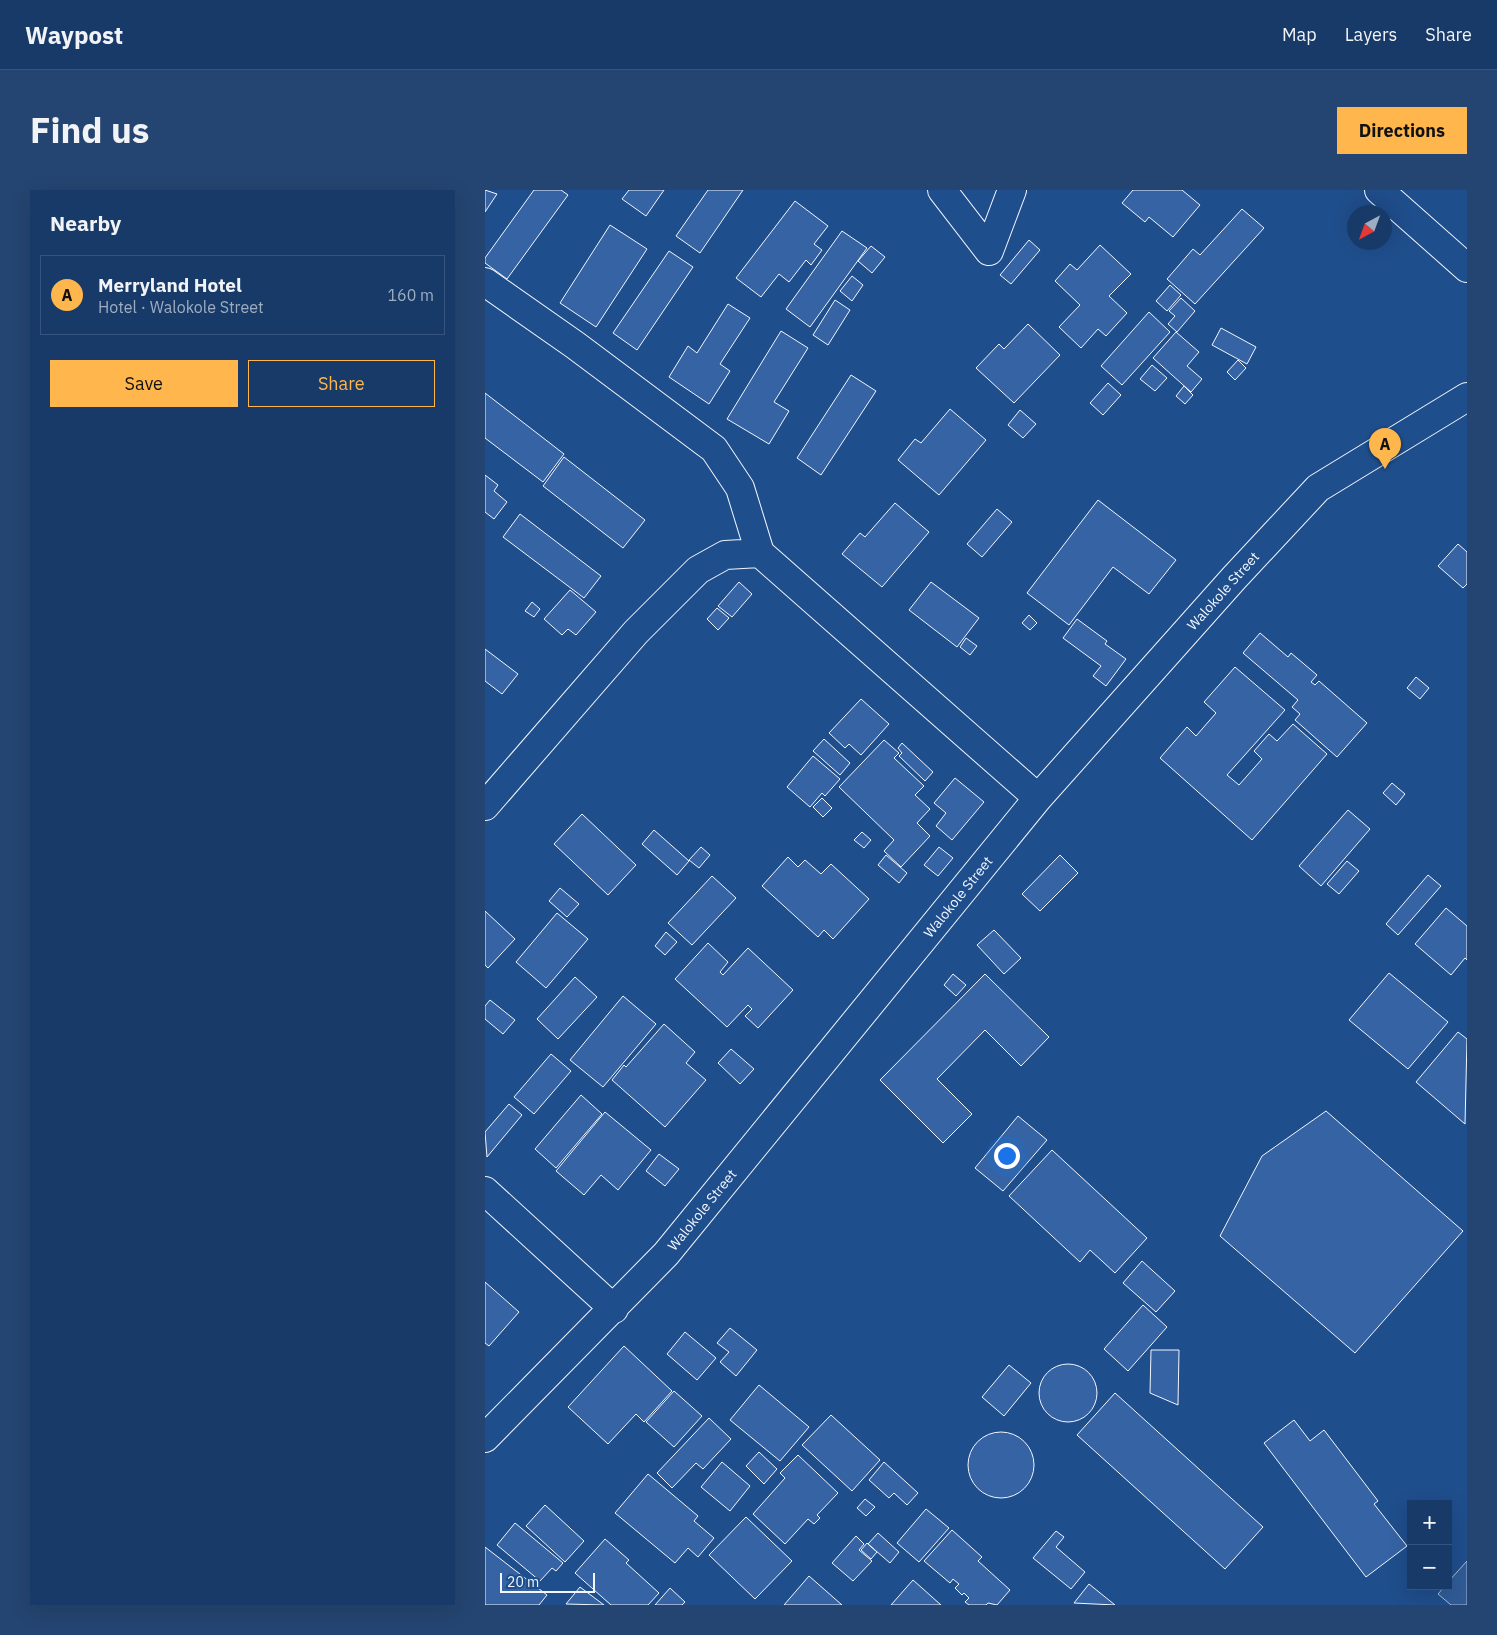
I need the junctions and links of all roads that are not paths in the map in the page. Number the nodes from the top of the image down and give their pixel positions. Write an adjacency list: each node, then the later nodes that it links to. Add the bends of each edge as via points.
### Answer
1 (942, 190): 2 (street, via 989,251)
2 (1012, 190)
3 (1379, 190): 4 (street)
4 (1467, 268)
5 (485, 282): 7 (street, via 714,449 740,488)
6 (1467, 397): 8 (street, Walokole Street, via 1318,488)
7 (759, 553): 8 (street); 9 (street, via 725,555 698,570 636,632)
8 (1038, 798): 11 (street, Walokole Street, via 666,1254)
9 (485, 806)
10 (485, 1191): 11 (street)
11 (614, 1309): 12 (street, Walokole Street)
12 (485, 1438)

